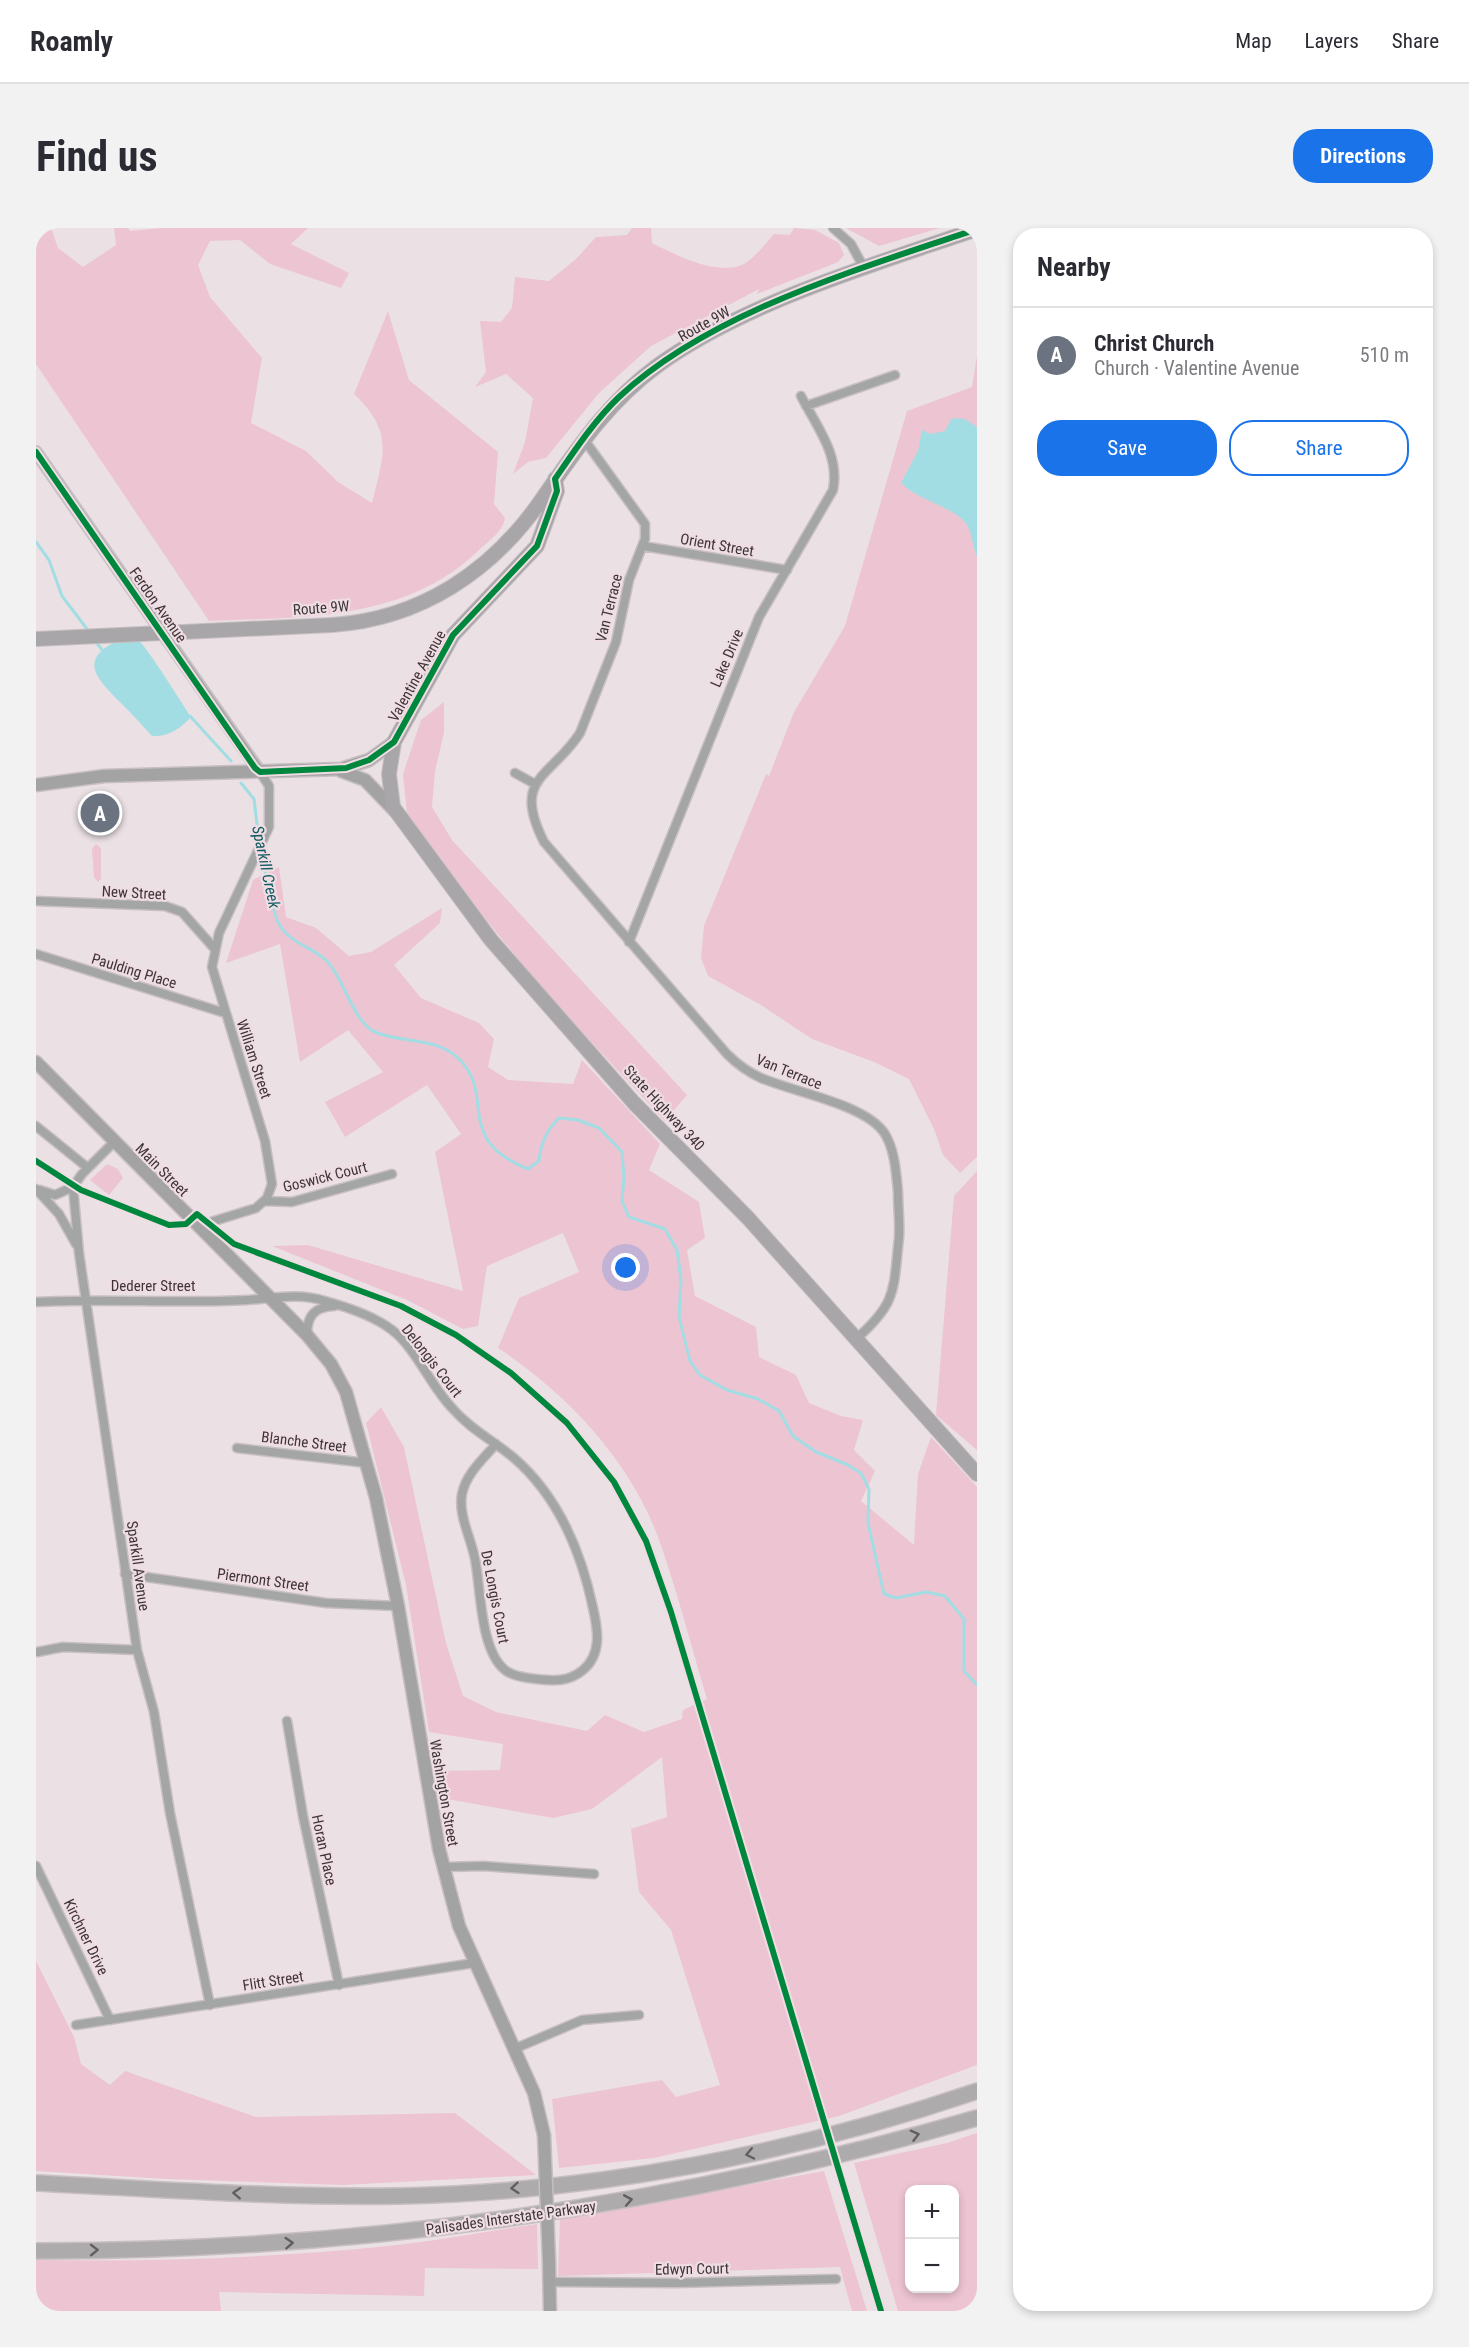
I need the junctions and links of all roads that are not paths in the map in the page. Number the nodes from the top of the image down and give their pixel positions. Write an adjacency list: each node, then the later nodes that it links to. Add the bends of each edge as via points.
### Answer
1 (833, 228): 3 (street, via 851,244)
2 (977, 229): 3 (main road, Route 9W)
3 (864, 268): 7 (main road, Route 9W, via 737,319 689,344 631,386)
4 (895, 375): 6 (street)
5 (801, 396): 6 (street, Lake Drive)
6 (806, 406): 11 (street, Lake Drive, via 830,449 834,481 829,499)
7 (583, 438): 9 (main road, Route 9W); 10 (street, Van Terrace, via 645,524)
8 (36, 452): 15 (street, Ferdon Avenue)
9 (555, 479): 12 (main road, Route 9W, bridge, via 525,522 470,575 443,594 386,617 332,625); 13 (main road, Valentine Avenue, via 557,491 537,546 453,635)
10 (643, 546): 11 (street, Orient Street); 18 (street, Van Terrace, via 629,580 616,642 580,733)
11 (787, 570): 21 (street, Lake Drive, via 759,617 737,667)
12 (36, 639)
13 (394, 742): 14 (main road, Valentine Avenue, via 364,763); 19 (main road, via 389,786)
14 (330, 770): 15 (main road, Valentine Avenue); 19 (main road, State Highway 340, via 365,780)
15 (260, 772): 17 (main road, Valentine Avenue, via 104,776); 22 (street, William Street, via 269,786 269,827)
16 (515, 773): 18 (street)
17 (36, 784)
18 (535, 784): 21 (street, Van Terrace, via 535,825 544,842)
19 (398, 816): 40 (main road, State Highway 340, via 491,940 634,1103 748,1218)
20 (36, 901): 22 (street, New Street, via 165,906 182,912)
21 (629, 942): 40 (street, Van Terrace, via 741,1067 854,1111 884,1132 896,1171 900,1230 894,1282 880,1318)
22 (214, 948): 24 (street, William Street, via 212,971)
23 (36, 954): 24 (street, Paulding Place)
24 (225, 1013): 32 (street, William Street, via 271,1164 272,1188)
25 (36, 1062): 27 (main road, Main Street)
26 (36, 1126): 28 (street)
27 (113, 1143): 28 (street); 33 (main road, Main Street)
28 (88, 1168): 30 (street)
29 (392, 1174): 32 (street, Goswick Court, via 292,1202)
30 (73, 1187): 31 (street, via 55,1195); 34 (street, Sparkill Avenue)
31 (36, 1188): 34 (street, via 63,1221)
32 (264, 1201): 33 (street, via 245,1213)
33 (198, 1226): 35 (main road, Main Street)
34 (79, 1253): 36 (street, Sparkill Avenue)
35 (270, 1297): 36 (street, Dederer Street); 38 (street, Delongis Court, via 307,1296); 39 (main road, Washington Street)
36 (85, 1299): 37 (street, Dederer Street); 45 (street, Sparkill Avenue)
37 (36, 1302)
38 (340, 1306): 39 (street, via 313,1312 307,1322); 41 (street, Delongis Court, via 394,1331 455,1413)
39 (308, 1335): 43 (main road, Washington Street, via 331,1364 346,1392)
40 (856, 1339): 44 (main road, State Highway 340)
41 (496, 1444): 41 (street, De Longis Court, via 466,1481 461,1497 475,1555 488,1643 495,1660 506,1672 555,1682 572,1679 596,1655 598,1637 584,1567 554,1506 535,1479)
42 (237, 1448): 43 (street, Blanche Street)
43 (367, 1463): 46 (main road, Washington Street)
44 (977, 1474)
45 (125, 1574): 46 (street, Piermont Street, via 327,1603); 47 (street, Sparkill Avenue)
46 (398, 1606): 51 (main road, Washington Street)
47 (137, 1650): 48 (street, via 63,1647); 55 (street, Sparkill Avenue, via 154,1712)
48 (37, 1652)
49 (286, 1721): 54 (street, Horan Place)
50 (36, 1866): 57 (street, Kirchner Drive)
51 (443, 1867): 52 (street); 53 (main road, Washington Street)
52 (594, 1874)
53 (474, 1963): 54 (street, Flitt Street); 59 (main road, Washington Street)
54 (339, 1985): 55 (street, Flitt Street)
55 (210, 2005): 57 (street, Flitt Street)
56 (639, 2015): 59 (street, via 582,2020)
57 (111, 2020): 58 (street, Flitt Street)
58 (76, 2025)
59 (514, 2049): 65 (main road, Washington Street, bridge, via 536,2099 544,2135)
60 (977, 2091): 62 (highway, Palisades Interstate Parkway, one-way to 62, via 807,2141 603,2179 436,2194 269,2195)
61 (977, 2118): 63 (highway, Palisades Interstate Parkway, one-way to 61, via 238,2246 438,2229 636,2199 813,2161)
62 (36, 2183)
63 (36, 2251)
64 (836, 2279): 65 (street, Edwyn Court, via 654,2284)
65 (549, 2282): 66 (main road, Washington Street)
66 (550, 2311)

